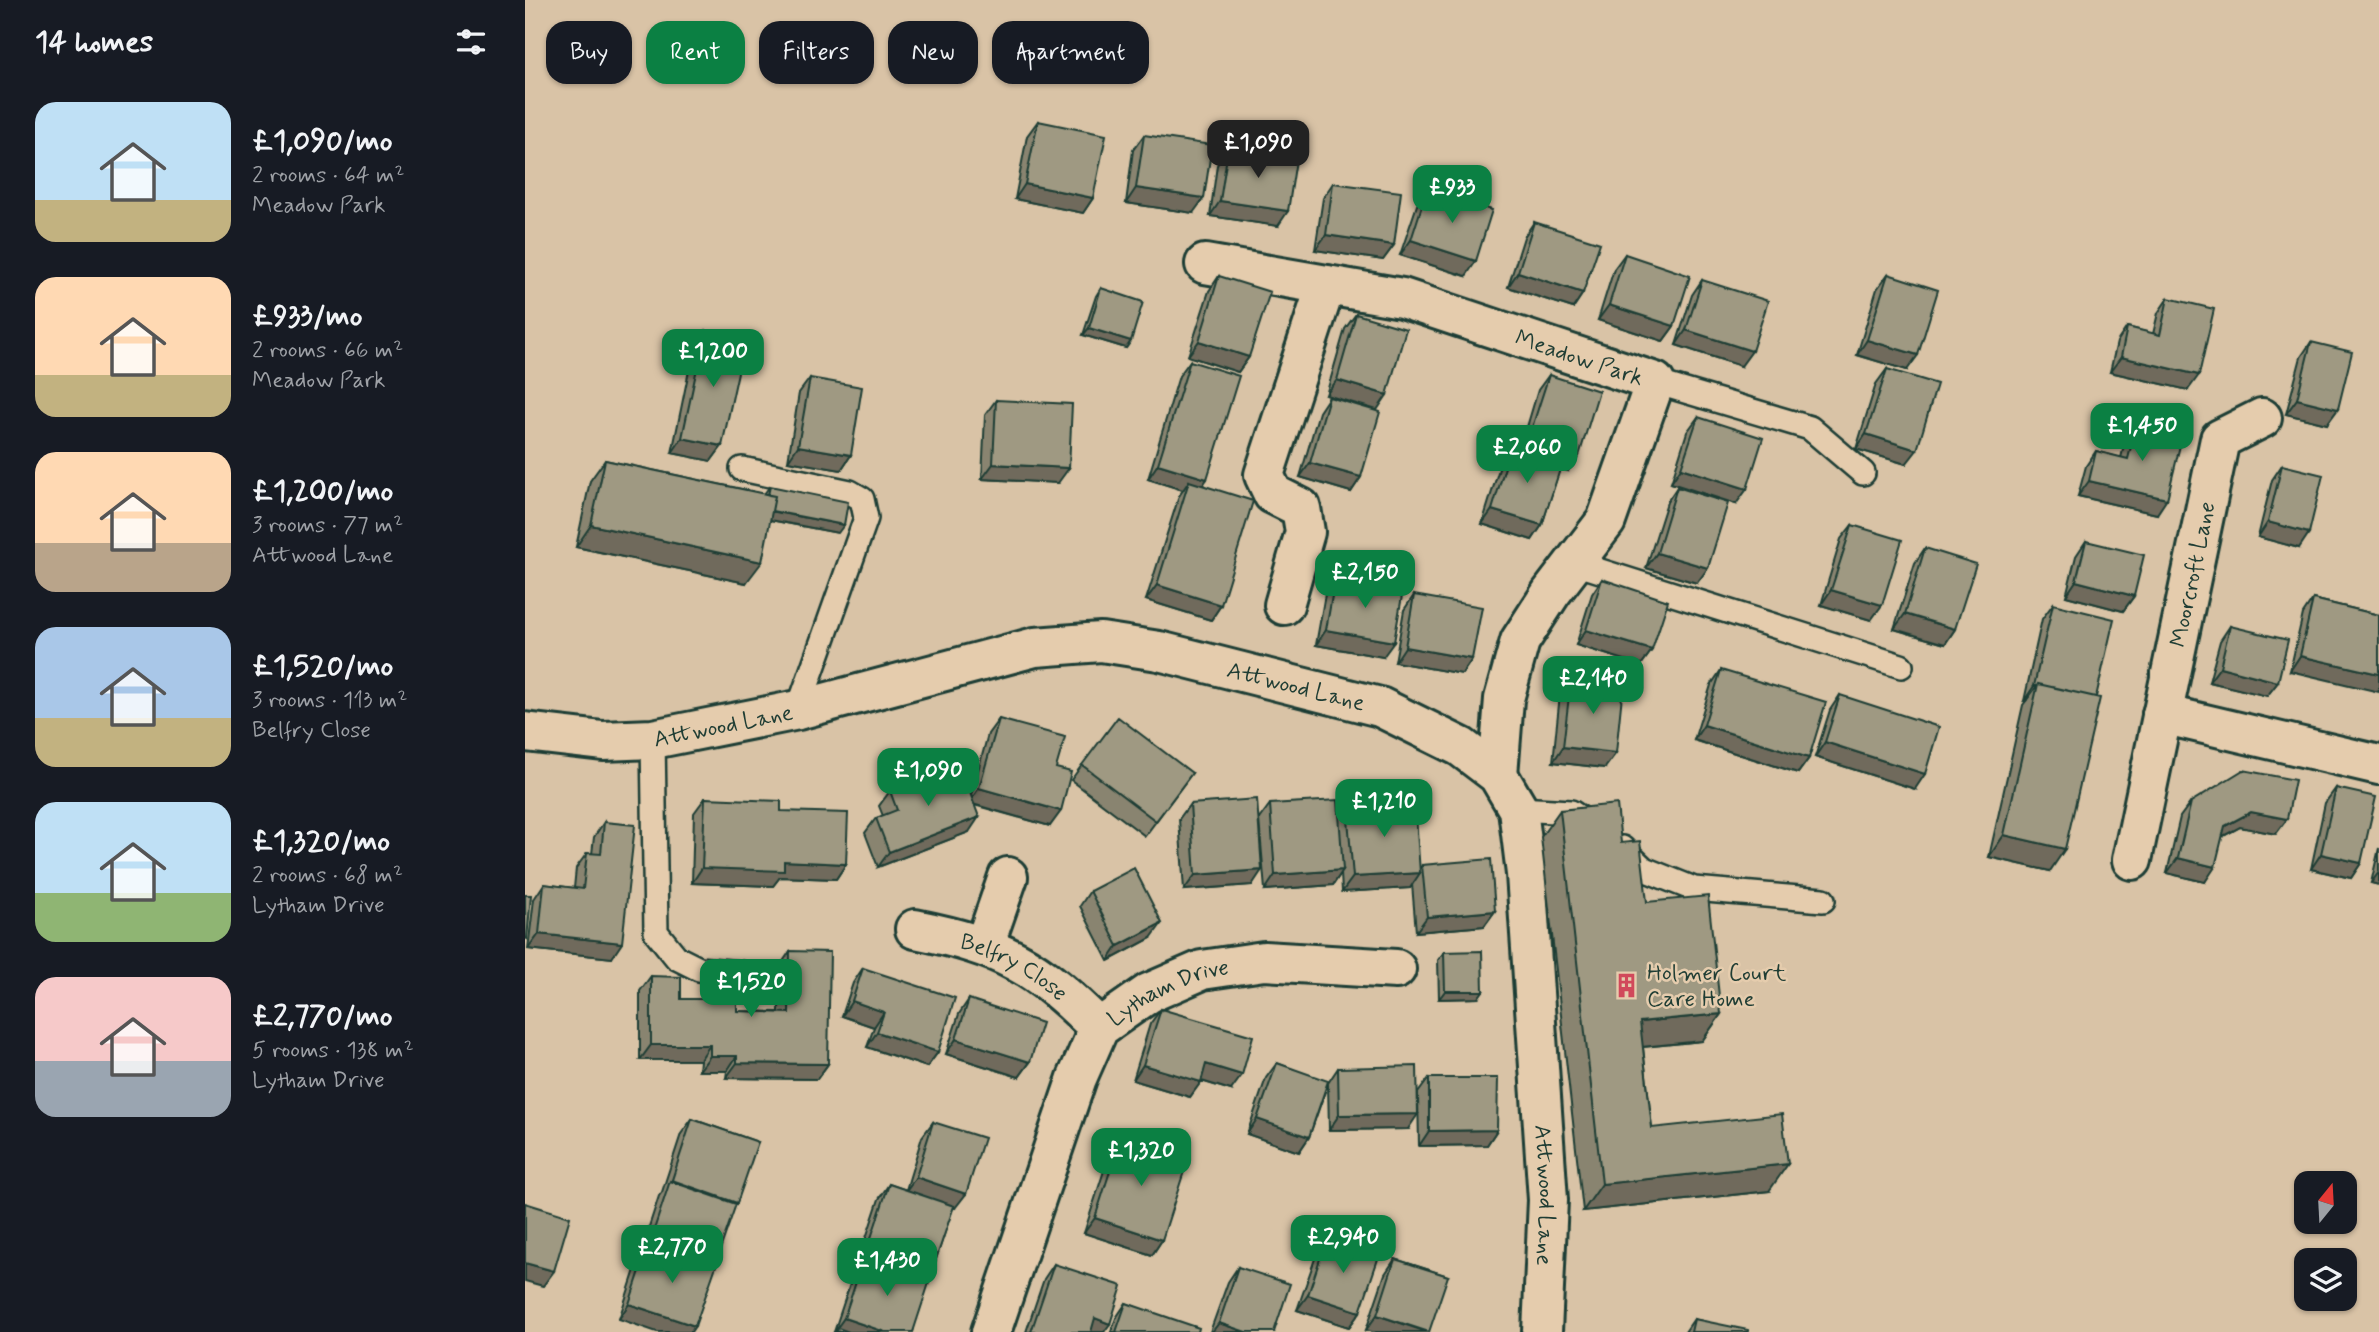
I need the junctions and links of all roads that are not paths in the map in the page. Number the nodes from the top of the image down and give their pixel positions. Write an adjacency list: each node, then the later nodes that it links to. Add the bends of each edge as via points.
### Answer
1 (1205, 264): 2 (street, Meadow Park)
2 (1326, 285): 3 (street, Meadow Park, via 1402,298); 8 (street, via 1264,475 1273,494 1301,509 1305,532)
3 (1655, 382): 6 (lane, via 1810,428); 7 (street, Meadow Park, via 1606,521)
4 (2262, 418): 11 (street, Moorcroft Lane, via 2220,439)
5 (742, 468): 10 (lane, via 850,492 862,499 866,518)
6 (1863, 473)
7 (1575, 563): 9 (lane); 15 (street, Meadow Park, via 1520,641 1504,699)
8 (1284, 605)
9 (1901, 666)
10 (798, 710): 13 (street, Attwood Lane); 15 (street, Attwood Lane, via 1035,647 1101,642 1159,651 1380,707 1461,747)
11 (2162, 714): 14 (street); 17 (street, Moorcroft Lane)
12 (525, 732): 13 (street, Attwood Lane, via 603,741)
13 (653, 738): 23 (lane, via 656,932 677,958 699,969)
14 (2379, 765)
15 (1498, 775): 16 (street, Attwood Lane)
16 (1518, 809): 19 (lane, via 1571,812 1606,834 1644,869 1694,889); 26 (street, Attwood Lane, via 1527,874 1548,1200)
17 (2132, 860)
18 (1008, 877): 21 (street)
19 (1823, 901)
20 (915, 929): 21 (street, Belfry Close)
21 (984, 946): 24 (street, Belfry Close, via 1019,960 1062,991)
22 (1396, 969): 24 (street, Lytham Drive, via 1264,961 1202,970 1149,993)
23 (739, 973)
24 (1099, 1028): 25 (street, Lytham Drive, via 1077,1078)
25 (991, 1332)
26 (1542, 1332)

